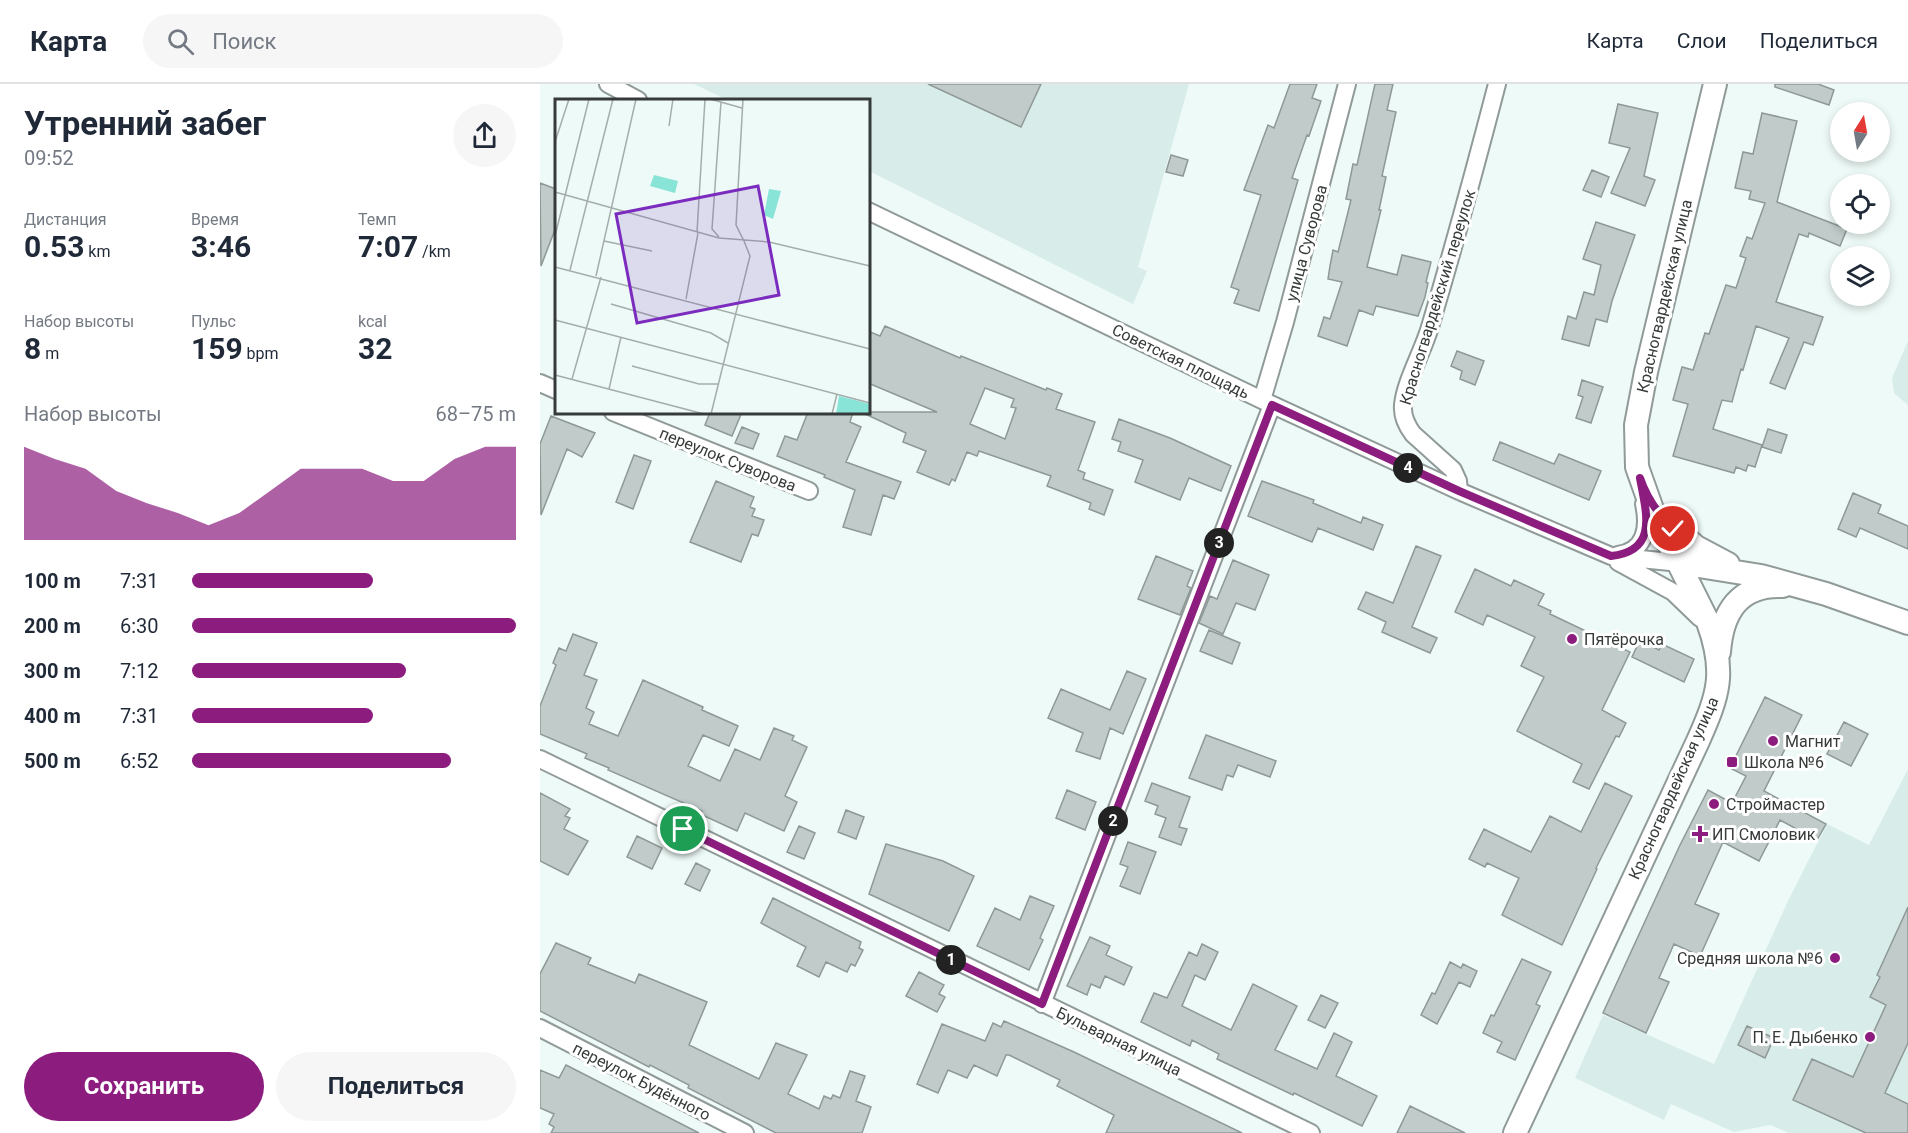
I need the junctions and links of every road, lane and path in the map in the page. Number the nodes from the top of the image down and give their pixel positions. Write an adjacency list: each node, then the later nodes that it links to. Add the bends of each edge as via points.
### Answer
1 (608, 84): 5 (street)
2 (1347, 84): 9 (street, улица Суворова)
3 (1497, 84): 13 (street, Красногвардейский переулок, via 1430,330 1403,405 1408,427 1453,470)
4 (1715, 84): 11 (street, Красногвардейская улица, via 1640,400 1635,441)
5 (636, 99)
6 (870, 212): 9 (street, Советская площадь)
7 (540, 383): 8 (street)
8 (555, 390)
9 (1267, 403): 13 (street, Советская площадь); 23 (street, улица Суворова)
10 (618, 414): 12 (street, переулок Суворова)
11 (1643, 486): 15 (street, via 1647,522 1642,541 1630,552); 16 (street, Красногвардейская улица); 17 (street, via 1664,519 1683,538 1721,561)
12 (808, 491)
13 (1459, 491): 14 (street, Советская площадь)
14 (1593, 549): 15 (street, Советская площадь); 20 (street, via 1673,592)
15 (1611, 556): 16 (street, Советская площадь)
16 (1680, 564): 17 (street, Советская площадь); 20 (street, Красногвардейская улица)
17 (1761, 576): 18 (street, Советская площадь)
18 (1808, 589): 19 (street, Советская площадь); 21 (street, via 1764,586 1744,595 1727,616)
19 (1908, 623)
20 (1713, 636): 21 (street, Красногвардейская улица)
21 (1719, 660): 27 (street, Красногвардейская улица, via 1718,688 1708,718)
22 (540, 759): 23 (street, Бульварная улица)
23 (1042, 1004): 26 (street, Бульварная улица)
24 (540, 1028): 25 (street, переулок Будённого)
25 (745, 1133)
26 (1311, 1133)
27 (1515, 1133)

